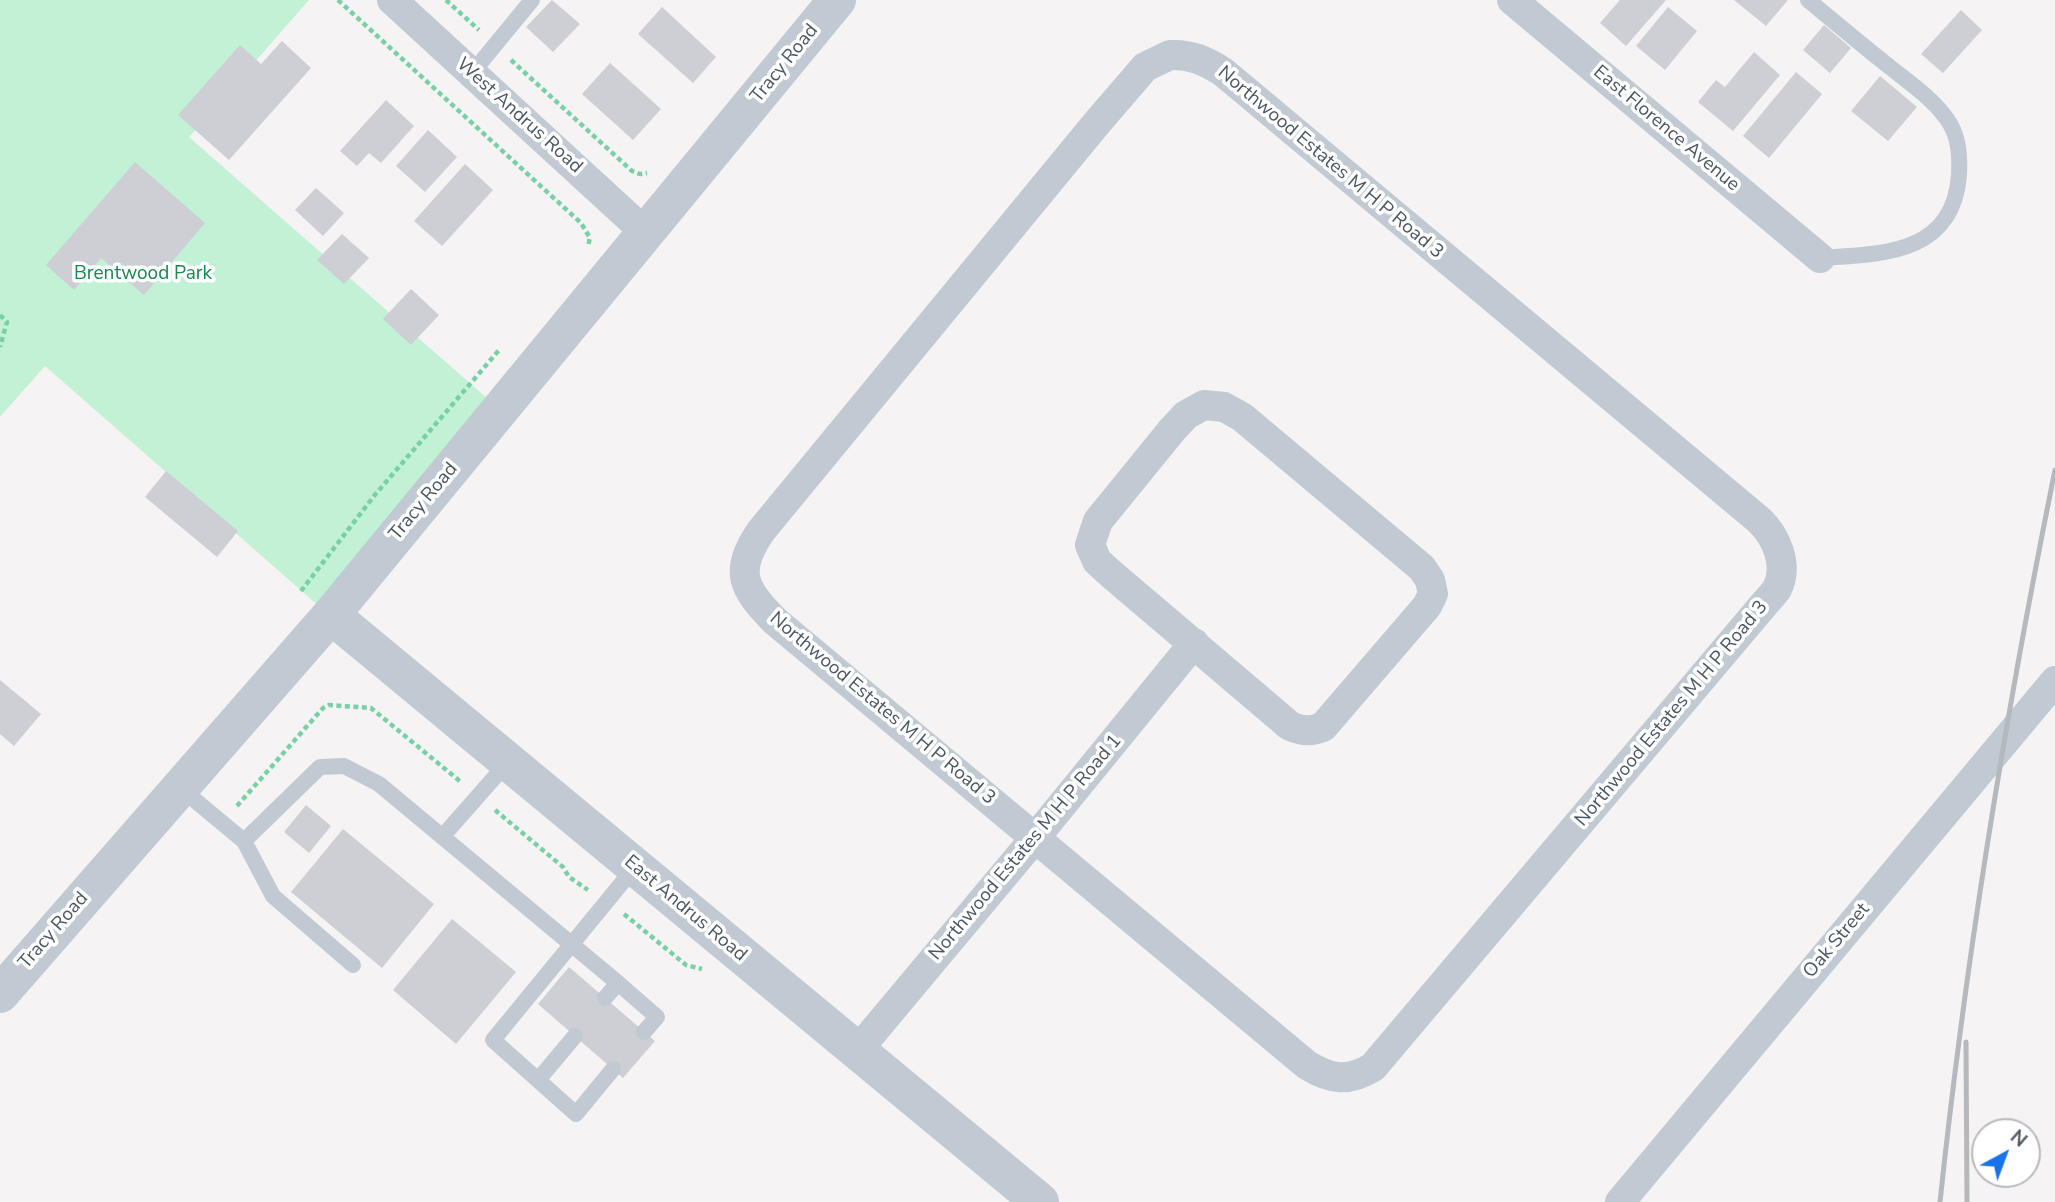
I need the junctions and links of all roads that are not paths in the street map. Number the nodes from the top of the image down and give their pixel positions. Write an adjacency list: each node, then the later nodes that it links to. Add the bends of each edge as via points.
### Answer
1 (392, 0): 6 (street, West Andrus Road)
2 (532, 0): 6 (lane)
3 (837, 0): 7 (street, Tracy Road)
4 (1512, 0): 8 (street, East Florence Avenue)
5 (1808, 0): 8 (lane, via 1923,94 1948,120 1960,150 1950,212 1933,233 1913,246 1886,253)
6 (472, 74): 7 (street, West Andrus Road)
7 (646, 233): 9 (street, Tracy Road)
8 (1820, 258)
9 (331, 615): 12 (street, East Andrus Road); 13 (street, Tracy Road)
10 (1194, 643): 10 (street, via 1290,726 1313,731 1334,717 1427,606 1433,594 1430,580 1422,568 1242,417 1224,407 1204,405 1172,430 1097,521 1090,545 1097,561); 15 (street, Northwood Estates M H P Road 1)
11 (2055, 681): 29 (street, Oak Street)
12 (508, 762): 14 (lane); 17 (street, East Andrus Road)
13 (179, 787): 16 (lane); 21 (street, Tracy Road)
14 (442, 837): 16 (lane, via 379,784 344,766 320,767); 18 (lane)
15 (1035, 838): 15 (street, Northwood Estates M H P Road 3, via 1307,1065 1332,1078 1360,1075 1373,1067 1777,588 1781,573 1776,544 1759,520 1223,72 1205,61 1170,55 1145,67 761,531 745,560 748,589 775,621); 25 (street, Northwood Estates M H P Road 1)
16 (243, 841): 19 (lane, via 273,897)
17 (635, 867): 18 (lane); 25 (street, East Andrus Road)
18 (571, 946): 20 (lane); 27 (lane, via 493,1040)
19 (353, 965)
20 (618, 983): 22 (lane); 23 (lane, via 657,1017)
21 (0, 994)
22 (605, 998)
23 (644, 1032)
24 (575, 1036): 27 (lane)
25 (857, 1051): 28 (street, East Andrus Road)
26 (612, 1069): 27 (lane, via 576,1114)
27 (538, 1080)
28 (1040, 1202)
29 (1620, 1202)

